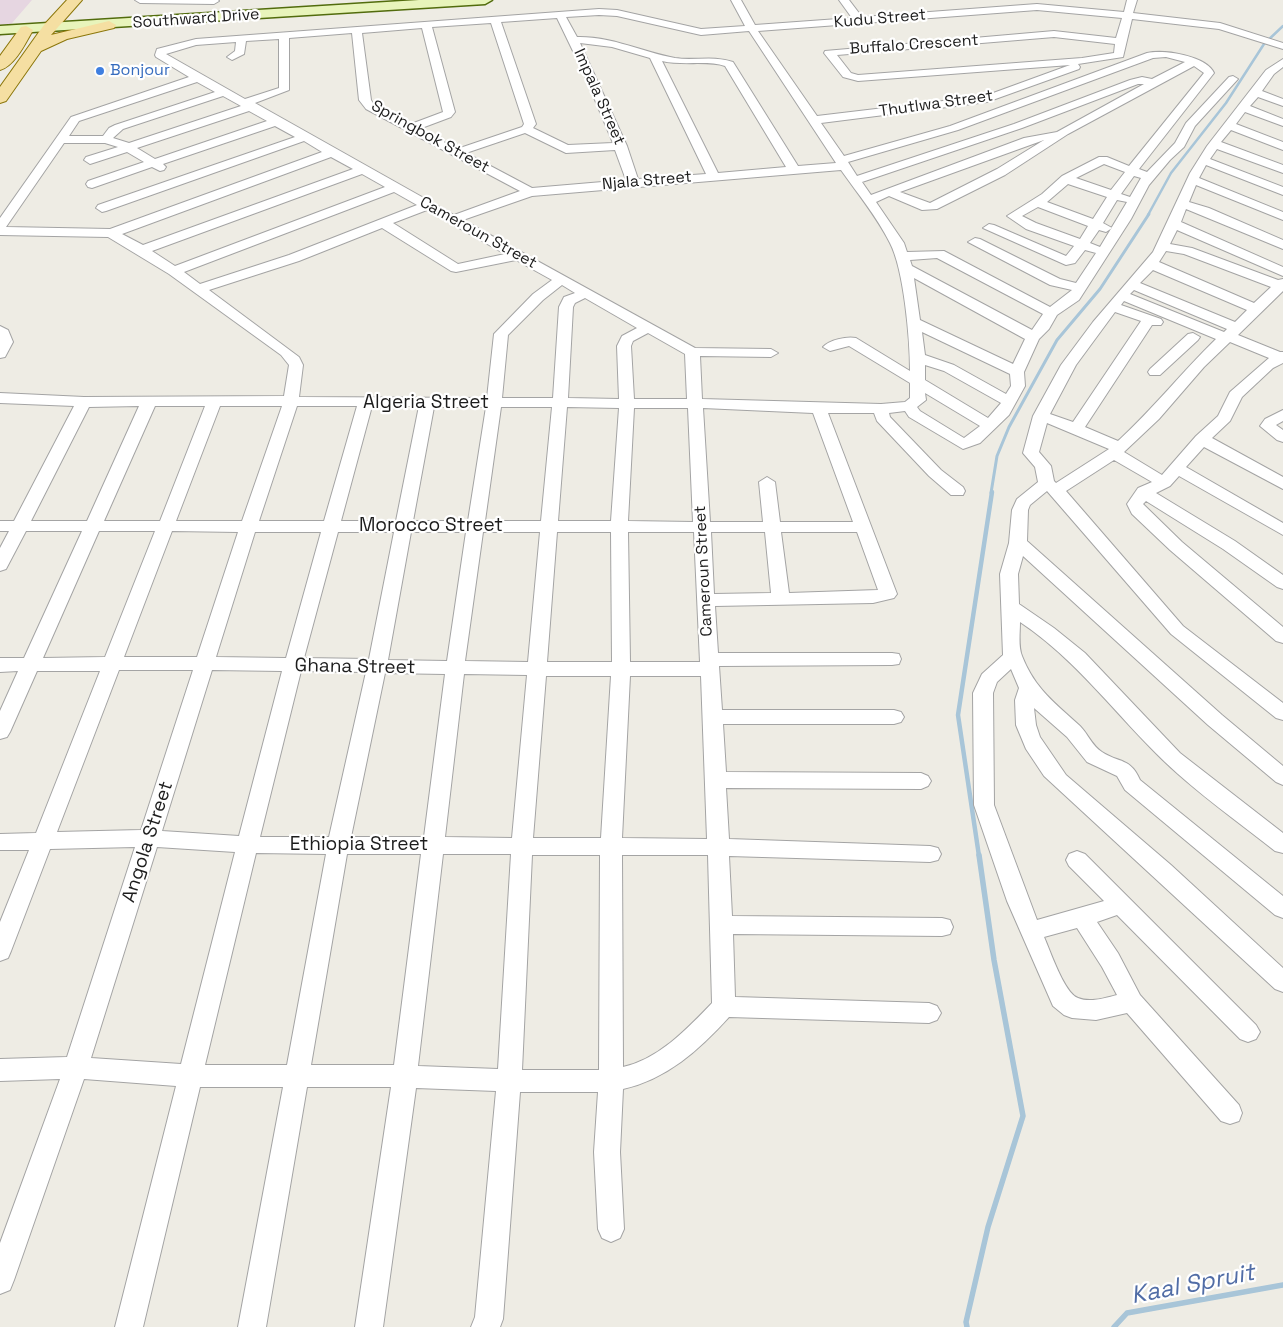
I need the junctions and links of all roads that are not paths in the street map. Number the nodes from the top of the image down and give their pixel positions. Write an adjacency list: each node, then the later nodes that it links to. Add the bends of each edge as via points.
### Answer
1 (75, 0): 16 (main road)
2 (140, 0): 3 (street)
3 (214, 0): 11 (street)
4 (485, 0): 11 (main road, Southward Drive)
5 (736, 0): 18 (street)
6 (844, 0): 13 (street)
7 (1132, 0): 10 (street)
8 (40, 14): 17 (main road)
9 (560, 15): 12 (street, Cameroun Street); 18 (street, Cameroun Street, via 609,12 696,32); 23 (street, Impala Street)
10 (1128, 15): 13 (street, Kudu Street, via 1037,7); 24 (street); 25 (street, Kudu Street, via 1220,26)
11 (196, 20): 14 (main road, Southward Drive)
12 (495, 20): 15 (street, Cameroun Street); 51 (street, via 530,124)
13 (860, 20): 18 (street, Kudu Street)
14 (109, 25): 16 (main road, Southward Drive); 26 (main road, via 68,34)
15 (426, 25): 19 (street, Cameroun Street); 50 (street, via 449,112)
16 (49, 28): 17 (main road, Southward Drive); 26 (main road)
17 (26, 29): 20 (main road, Southward Drive); 27 (main road)
18 (752, 29): 46 (street)
19 (357, 30): 21 (street, Cameroun Street); 50 (street, Springbok Street, via 365,100 370,107)
20 (0, 32): 27 (main road, via 14,38)
21 (284, 36): 22 (street, Cameroun Street); 44 (street, via 284,90)
22 (241, 38): 30 (street, via 240,52); 37 (street, Cameroun Street, via 186,43 161,51 160,55)
23 (574, 40): 28 (street, via 598,41); 57 (street, Impala Street)
24 (1120, 42): 29 (street); 31 (street, Buffalo Crescent, via 1054,34 829,53 847,75 858,78)
25 (1282, 46)
26 (38, 47): 42 (main road)
27 (14, 49): 35 (main road)
28 (654, 55): 66 (street, via 681,62 719,61 730,64); 70 (street)
29 (1119, 55): 31 (street, Buffalo Crescent); 32 (street)
30 (232, 57)
31 (1082, 61): 46 (street, Thutlwa Street, via 1068,70 987,99)
32 (1136, 61): 33 (street, Njala Street, via 1159,54); 65 (street, Njala Street, via 954,128)
33 (1194, 62): 39 (street); 69 (street, via 1209,73)
34 (1283, 62): 36 (street)
35 (0, 65)
36 (1276, 75): 41 (street)
37 (198, 78): 40 (street, Cameroun Street); 54 (street, via 78,116)
38 (1233, 79): 71 (street, via 1190,125 1180,145)
39 (1153, 83): 52 (street); 73 (street, via 1134,82 1018,126)
40 (226, 92): 44 (street, Cameroun Street); 55 (street, via 120,126)
41 (1256, 92): 43 (street); 45 (street)
42 (0, 98)
43 (1283, 103)
44 (248, 104): 47 (street, Cameroun Street); 59 (street)
45 (1244, 108): 48 (street); 49 (street)
46 (814, 120): 65 (street)
47 (278, 121): 53 (street, Cameroun Street); 64 (street)
48 (1283, 123)
49 (1230, 126): 56 (street); 58 (street)
50 (410, 128): 61 (street, Springbok Street)
51 (526, 129): 57 (street, via 566,149); 61 (street)
52 (1064, 132): 81 (street, via 1028,140); 81 (street, via 1019,162 932,207)
53 (305, 137): 60 (street, Cameroun Street); 75 (street)
54 (61, 140): 55 (street); 96 (street)
55 (106, 140): 59 (street)
56 (1215, 144): 63 (street); 67 (street)
57 (621, 146): 76 (street, Impala Street)
58 (1283, 146)
59 (128, 147): 62 (street); 64 (street)
60 (333, 152): 68 (street, Cameroun Street); 83 (street)
61 (456, 153): 80 (street, Springbok Street)
62 (90, 160)
63 (1203, 160): 74 (street); 79 (street)
64 (154, 163): 75 (street); 77 (street)
65 (842, 163): 66 (street, Njala Street); 73 (street)
66 (794, 168): 70 (street, Njala Street)
67 (1283, 169)
68 (362, 170): 78 (street, Cameroun Street); 90 (street)
69 (1132, 171): 71 (street); 72 (street, via 1103,160); 82 (street)
70 (713, 175): 76 (street, Njala Street)
71 (1149, 177): 86 (street)
72 (1066, 179): 82 (street); 85 (street)
73 (856, 180): 84 (street)
74 (1194, 180): 87 (street); 91 (street)
75 (181, 181): 83 (street); 89 (street)
76 (633, 182): 80 (street, Njala Street)
77 (92, 184)
78 (395, 188): 88 (street, Cameroun Street); 101 (street)
79 (1283, 191)
80 (530, 192): 92 (street, Njala Street)
81 (889, 192): 84 (street)
82 (1114, 196): 86 (street); 94 (street)
83 (208, 198): 90 (street); 100 (street)
84 (868, 201): 109 (street, via 897,243)
85 (1036, 202): 94 (street); 103 (street, via 1014,218)
86 (1134, 202): 99 (street)
87 (1183, 204): 95 (street); 104 (street)
88 (428, 205): 92 (street, Cameroun Street); 93 (street)
89 (102, 208)
90 (237, 215): 101 (street); 105 (street)
91 (1283, 216)
92 (454, 219): 108 (street, Cameroun Street)
93 (383, 223): 108 (street, via 456,268); 114 (street, via 294,258)
94 (1095, 224): 99 (street); 103 (street)
95 (1175, 224): 107 (street); 112 (street)
96 (0, 227)
97 (989, 228): 103 (street, via 1066,261)
98 (0, 231): 100 (street)
99 (1116, 232): 106 (street)
100 (111, 233): 105 (street)
101 (268, 236): 110 (street)
102 (975, 242): 113 (street, via 1055,282)
103 (1083, 245): 106 (street)
104 (1283, 245)
105 (142, 250): 110 (street)
106 (1103, 252): 113 (street)
107 (1157, 254): 112 (street); 115 (street); 117 (street)
108 (518, 255): 111 (street, Cameroun Street)
109 (904, 262): 118 (street, via 939,254); 120 (street); 125 (street)
110 (174, 272): 114 (street)
111 (561, 279): 116 (street, Cameroun Street); 144 (street, via 502,332)
112 (1279, 284): 117 (street)
113 (1079, 288): 118 (street, via 1074,297)
114 (198, 289): 137 (street, via 294,360 296,376)
115 (1127, 291): 119 (street); 123 (street); 123 (street); 153 (street, via 1074,359)
116 (586, 293): 121 (street, Cameroun Street); 145 (street, via 569,300 566,305)
117 (1258, 309): 123 (street)
118 (1051, 313): 125 (street)
119 (1149, 320): 124 (street); 155 (street)
120 (913, 322): 130 (street); 132 (street)
121 (649, 327): 127 (street, Cameroun Street); 146 (street, via 625,342)
122 (0, 330): 129 (street, via 6,337)
123 (1231, 333): 124 (street); 131 (street); 158 (street)
124 (1193, 336): 133 (street)
125 (1033, 337): 132 (street)
126 (830, 347): 134 (street, via 851,340)
127 (692, 352): 128 (street); 147 (street, Cameroun Street)
128 (771, 353)
129 (0, 354)
130 (918, 358): 134 (street); 140 (street, via 949,368)
131 (1282, 358): 157 (street, via 1268,365 1235,395 1225,418)
132 (1017, 372): 140 (street, via 1018,386)
133 (1155, 372)
134 (919, 382): 149 (street, via 918,400); 154 (street)
135 (0, 398): 136 (street, Algeria Street)
136 (42, 401): 138 (street, Algeria Street); 148 (street, Algeria Street)
137 (291, 401): 141 (street, Algeria Street); 142 (street, Algeria Street); 170 (street, Angola Street)
138 (84, 402): 139 (street, Algeria Street); 167 (street)
139 (149, 402): 141 (street, Algeria Street); 168 (street)
140 (1010, 402): 154 (street)
141 (214, 403): 169 (street)
142 (365, 403): 143 (street, Algeria Street); 171 (street)
143 (427, 403): 144 (street, Algeria Street); 175 (street)
144 (494, 403): 145 (street, Algeria Street); 172 (street)
145 (560, 403): 146 (street, Algeria Street); 173 (street)
146 (626, 404): 147 (street, Algeria Street); 174 (street)
147 (696, 404): 150 (street, Algeria Street); 178 (street, Cameroun Street)
148 (0, 405)
149 (909, 406): 151 (street, Algeria Street); 154 (street, via 914,414 960,443 974,440)
150 (814, 408): 151 (street, Algeria Street); 177 (street)
151 (881, 409): 164 (street, via 882,418)
152 (1283, 415): 156 (street, via 1268,426)
153 (1041, 416): 155 (street); 163 (street, via 1031,453 1043,466)
154 (989, 425)
155 (1076, 429): 158 (street)
156 (1283, 437)
157 (1202, 439): 159 (street); 162 (street)
158 (1118, 450): 161 (street); 163 (street)
159 (1178, 469): 161 (street); 179 (street)
160 (767, 482): 176 (street)
161 (1164, 482): 165 (street)
162 (1283, 484)
163 (1051, 487): 180 (street, via 1023,503); 200 (street, via 1177,630)
164 (957, 491)
165 (1144, 492): 182 (street); 186 (street, via 1135,504 1138,510)
166 (0, 526): 167 (street, Morocco Street)
167 (20, 526): 168 (street, Morocco Street); 181 (street)
168 (94, 526): 169 (street, Morocco Street); 192 (street)
169 (166, 526): 170 (street, Morocco Street); 193 (street)
170 (249, 526): 171 (street, Morocco Street); 189 (street, Angola Street)
171 (332, 526): 175 (street, Morocco Street); 194 (street)
172 (475, 526): 173 (street, Morocco Street); 175 (street, Morocco Street); 196 (street)
173 (549, 526): 174 (street, Morocco Street); 198 (street)
174 (619, 526): 178 (street, Morocco Street); 197 (street)
175 (403, 527): 195 (street)
176 (774, 527): 177 (street, Morocco Street); 178 (street, Morocco Street); 183 (street)
177 (863, 527): 183 (street, via 888,594)
178 (702, 528): 184 (street, Cameroun Street)
179 (1283, 530)
180 (1018, 543): 185 (street, via 1009,574); 204 (street)
181 (0, 565)
182 (1283, 583)
183 (781, 599): 184 (street)
184 (708, 600): 190 (street, Cameroun Street)
185 (1009, 606): 187 (street); 212 (street, via 1048,632 1078,658 1173,758)
186 (1283, 637)
187 (1012, 657): 199 (street); 224 (street, via 990,679 982,693 984,805)
188 (892, 659): 190 (street, Ghana Street)
189 (204, 663): 193 (street, Ghana Street); 194 (street, Ghana Street); 207 (street, Angola Street)
190 (709, 664): 197 (street, Ghana Street); 201 (street, Cameroun Street)
191 (0, 666): 192 (street, Ghana Street)
192 (30, 666): 193 (street, Ghana Street); 203 (street)
193 (113, 666): 209 (street)
194 (293, 666): 195 (street, Ghana Street); 210 (street)
195 (377, 667): 196 (street, Ghana Street); 213 (street)
196 (455, 667): 198 (street, Ghana Street); 211 (street)
197 (621, 668): 198 (street, Ghana Street); 215 (street)
198 (538, 669): 214 (street)
199 (1029, 687): 220 (street, via 1081,740 1088,752 1105,762 1121,766 1132,784); 226 (street, via 1024,696 1024,713 1030,742 1046,766 1164,870)
200 (1283, 713)
201 (713, 717): 202 (street); 205 (street, Cameroun Street)
202 (894, 717)
203 (0, 732)
204 (1283, 777)
205 (716, 780): 206 (street); 216 (street, Cameroun Street)
206 (921, 781)
207 (149, 838): 209 (street, Ethiopia Street); 210 (street, Ethiopia Street); 231 (street, Angola Street)
208 (0, 842): 209 (street, Ethiopia Street)
209 (43, 842): 225 (street)
210 (247, 845): 213 (street, Ethiopia Street); 233 (street)
211 (434, 845): 213 (street, Ethiopia Street); 214 (street, Ethiopia Street); 235 (street)
212 (1283, 845)
213 (338, 846): 234 (street)
214 (522, 847): 215 (street, Ethiopia Street); 236 (street)
215 (611, 847): 216 (street, Ethiopia Street); 237 (street)
216 (718, 847): 217 (street, Ethiopia Street); 222 (street, Cameroun Street)
217 (930, 854)
218 (1076, 860): 219 (street)
219 (1121, 904): 221 (street); 230 (street)
220 (1283, 909)
221 (1082, 918): 224 (street); 227 (street, via 1110,960)
222 (722, 925): 223 (street); 228 (street, Cameroun Street)
223 (942, 927)
224 (1030, 930): 227 (street, via 1061,999 1072,1008 1096,1010)
225 (0, 951)
226 (1283, 982)
227 (1132, 1002): 238 (street)
228 (724, 1007): 229 (street); 237 (street, via 700,1032 658,1066)
229 (929, 1013)
230 (1248, 1032)
231 (76, 1068): 232 (street); 233 (street); 240 (street, Angola Street)
232 (0, 1070)
233 (192, 1076): 234 (street); 241 (street)
234 (295, 1076): 235 (street); 242 (street)
235 (405, 1076): 236 (street); 243 (street)
236 (508, 1081): 237 (street); 244 (street, via 489,1318)
237 (611, 1081): 239 (street, via 607,1152)
238 (1230, 1113)
239 (611, 1229)
240 (0, 1280)
241 (129, 1327)
242 (252, 1327)
243 (369, 1327)
244 (485, 1327)

